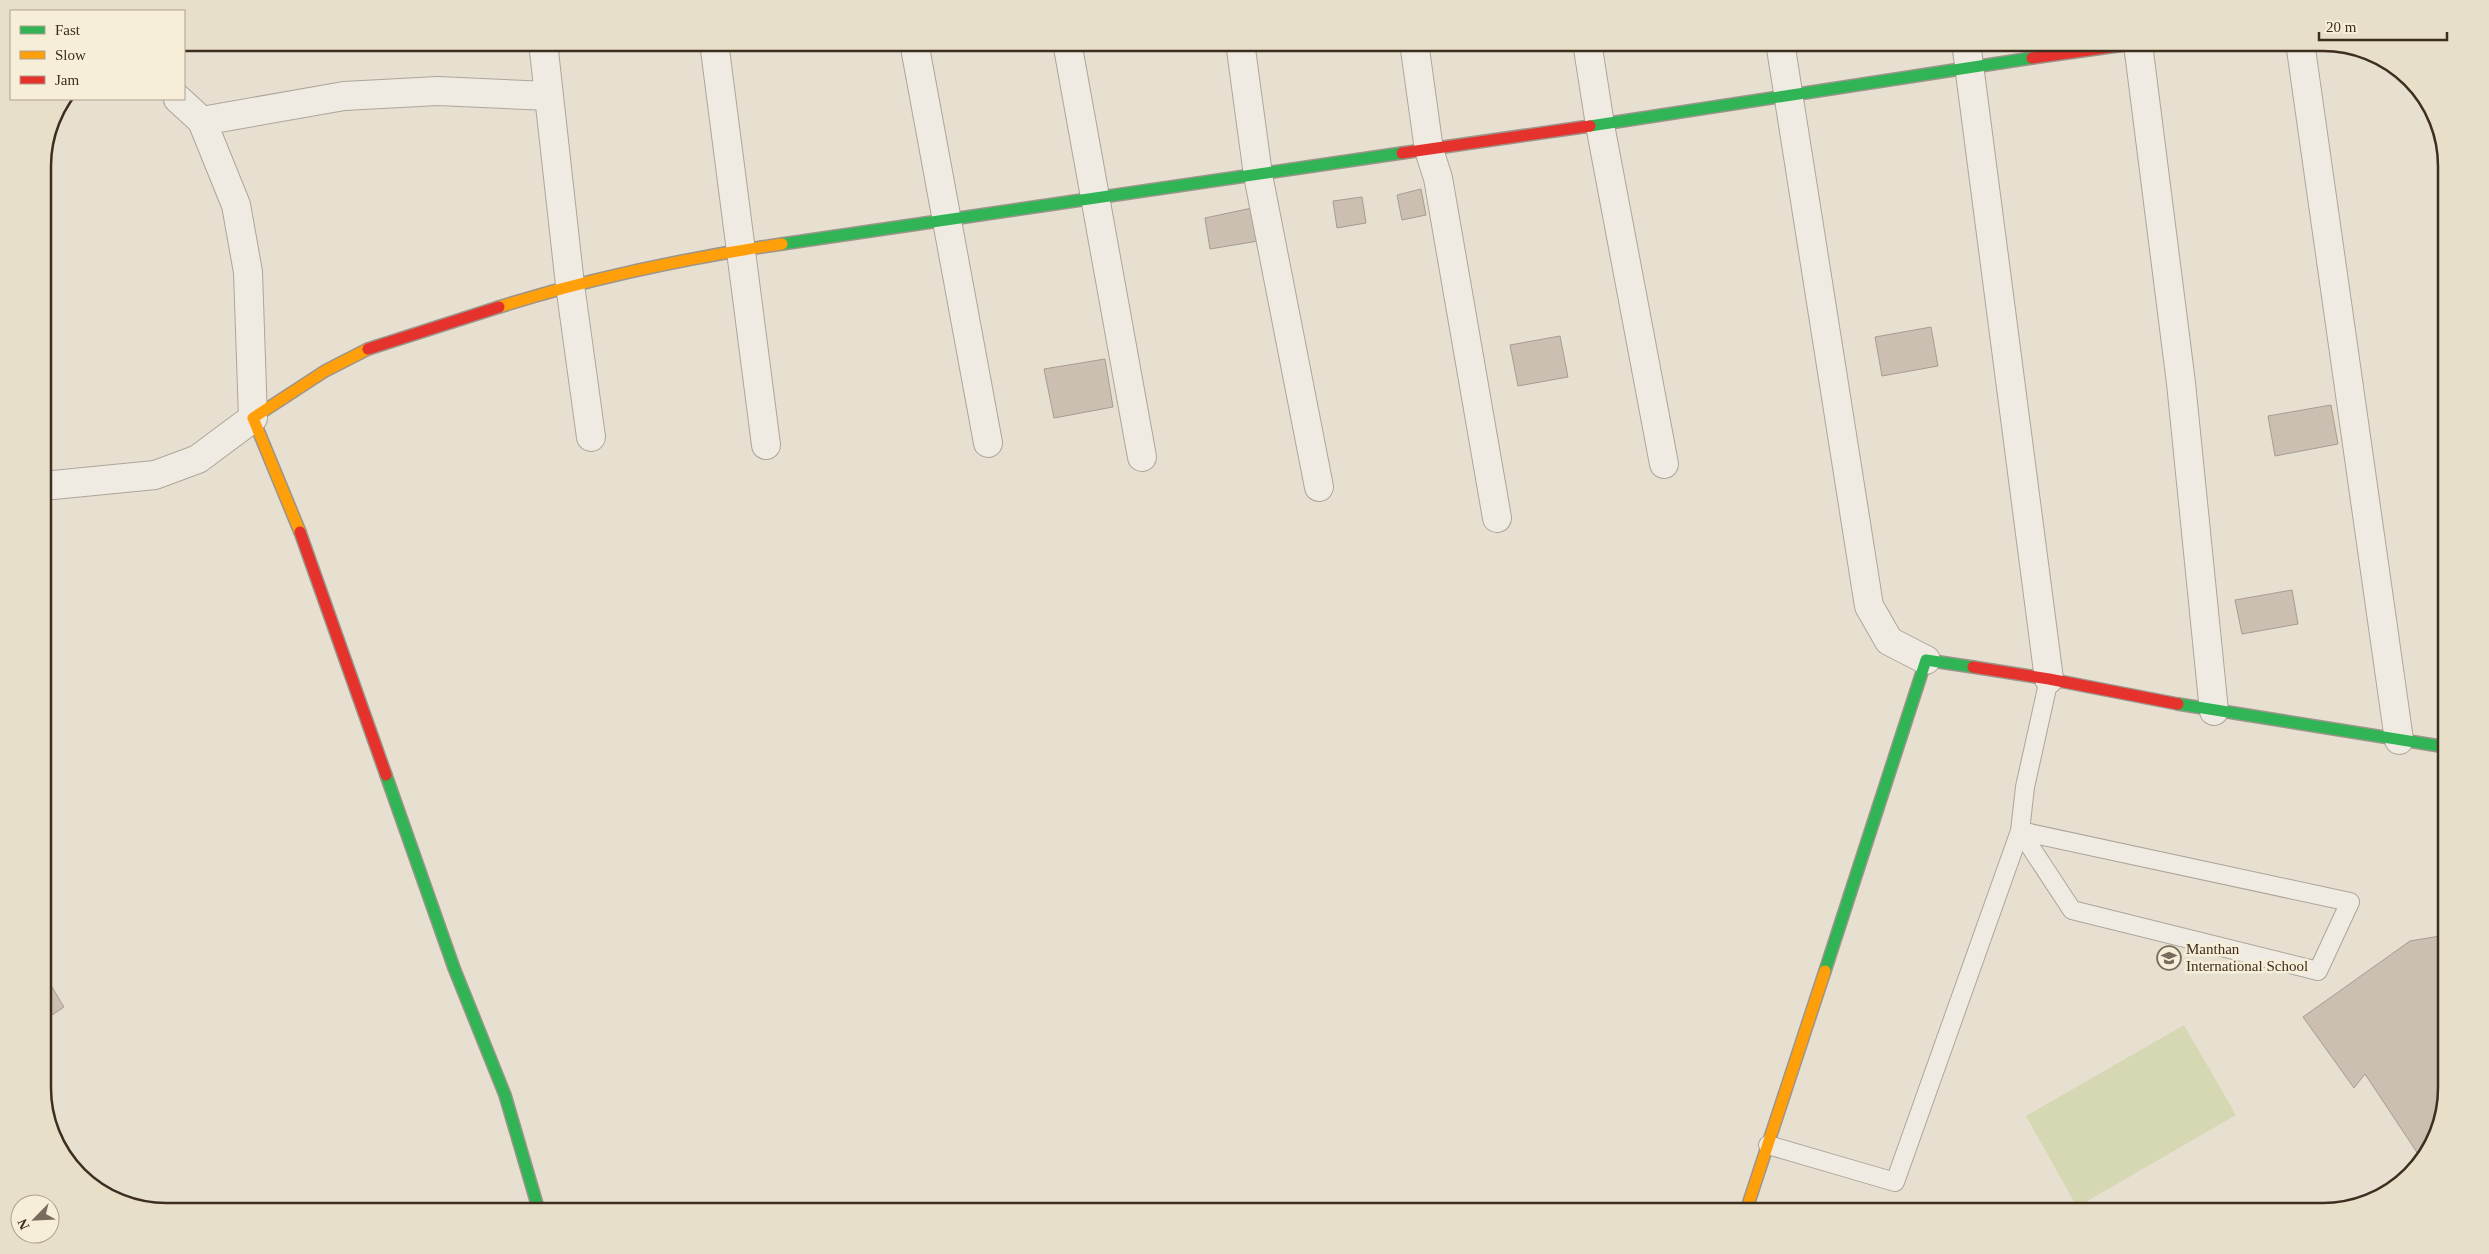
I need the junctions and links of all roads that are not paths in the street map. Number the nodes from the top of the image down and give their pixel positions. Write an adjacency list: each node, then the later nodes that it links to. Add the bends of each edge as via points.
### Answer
1 (544, 51): 13 (street)
2 (715, 51): 22 (street)
3 (916, 51): 21 (street)
4 (1069, 51): 20 (street)
5 (1241, 51): 19 (street)
6 (1415, 51): 18 (street)
7 (1588, 51): 17 (street)
8 (1781, 51): 14 (street)
9 (2015, 51): 12 (street)
10 (2142, 51): 35 (street, via 2181,383)
11 (2301, 51): 36 (street)
12 (1968, 54): 14 (street); 34 (street)
13 (549, 96): 16 (street, via 438,91 344,96); 23 (street)
14 (1789, 97): 17 (street); 33 (street, via 1869,606 1889,641)
15 (179, 100): 16 (street)
16 (202, 121): 24 (street, via 236,205 248,272)
17 (1600, 125): 18 (street); 29 (street)
18 (1429, 150): 19 (street); 32 (street, via 1438,178)
19 (1258, 175): 20 (street); 31 (street)
20 (1094, 198): 21 (street); 28 (street)
21 (946, 220): 22 (street); 26 (street)
22 (741, 250): 23 (street); 27 (street)
23 (570, 285): 24 (street, via 373,346 325,371); 25 (street)
24 (253, 418): 30 (street, via 198,459 155,475); 40 (street, via 295,516 454,968 505,1095)
25 (591, 437)
26 (988, 443)
27 (766, 445)
28 (1142, 457)
29 (1664, 464)
30 (51, 485)
31 (1319, 487)
32 (1498, 518)
33 (1926, 660): 34 (street); 39 (street)
34 (2049, 679): 35 (street); 38 (lane, via 2026,786)
35 (2214, 711): 36 (street)
36 (2399, 740): 37 (street)
37 (2438, 746)
38 (2020, 831): 38 (lane, via 2049,838 2350,902 2318,971 2072,910); 39 (lane, via 1896,1182)
39 (1768, 1145): 41 (street)
40 (536, 1203)
41 (1749, 1203)

